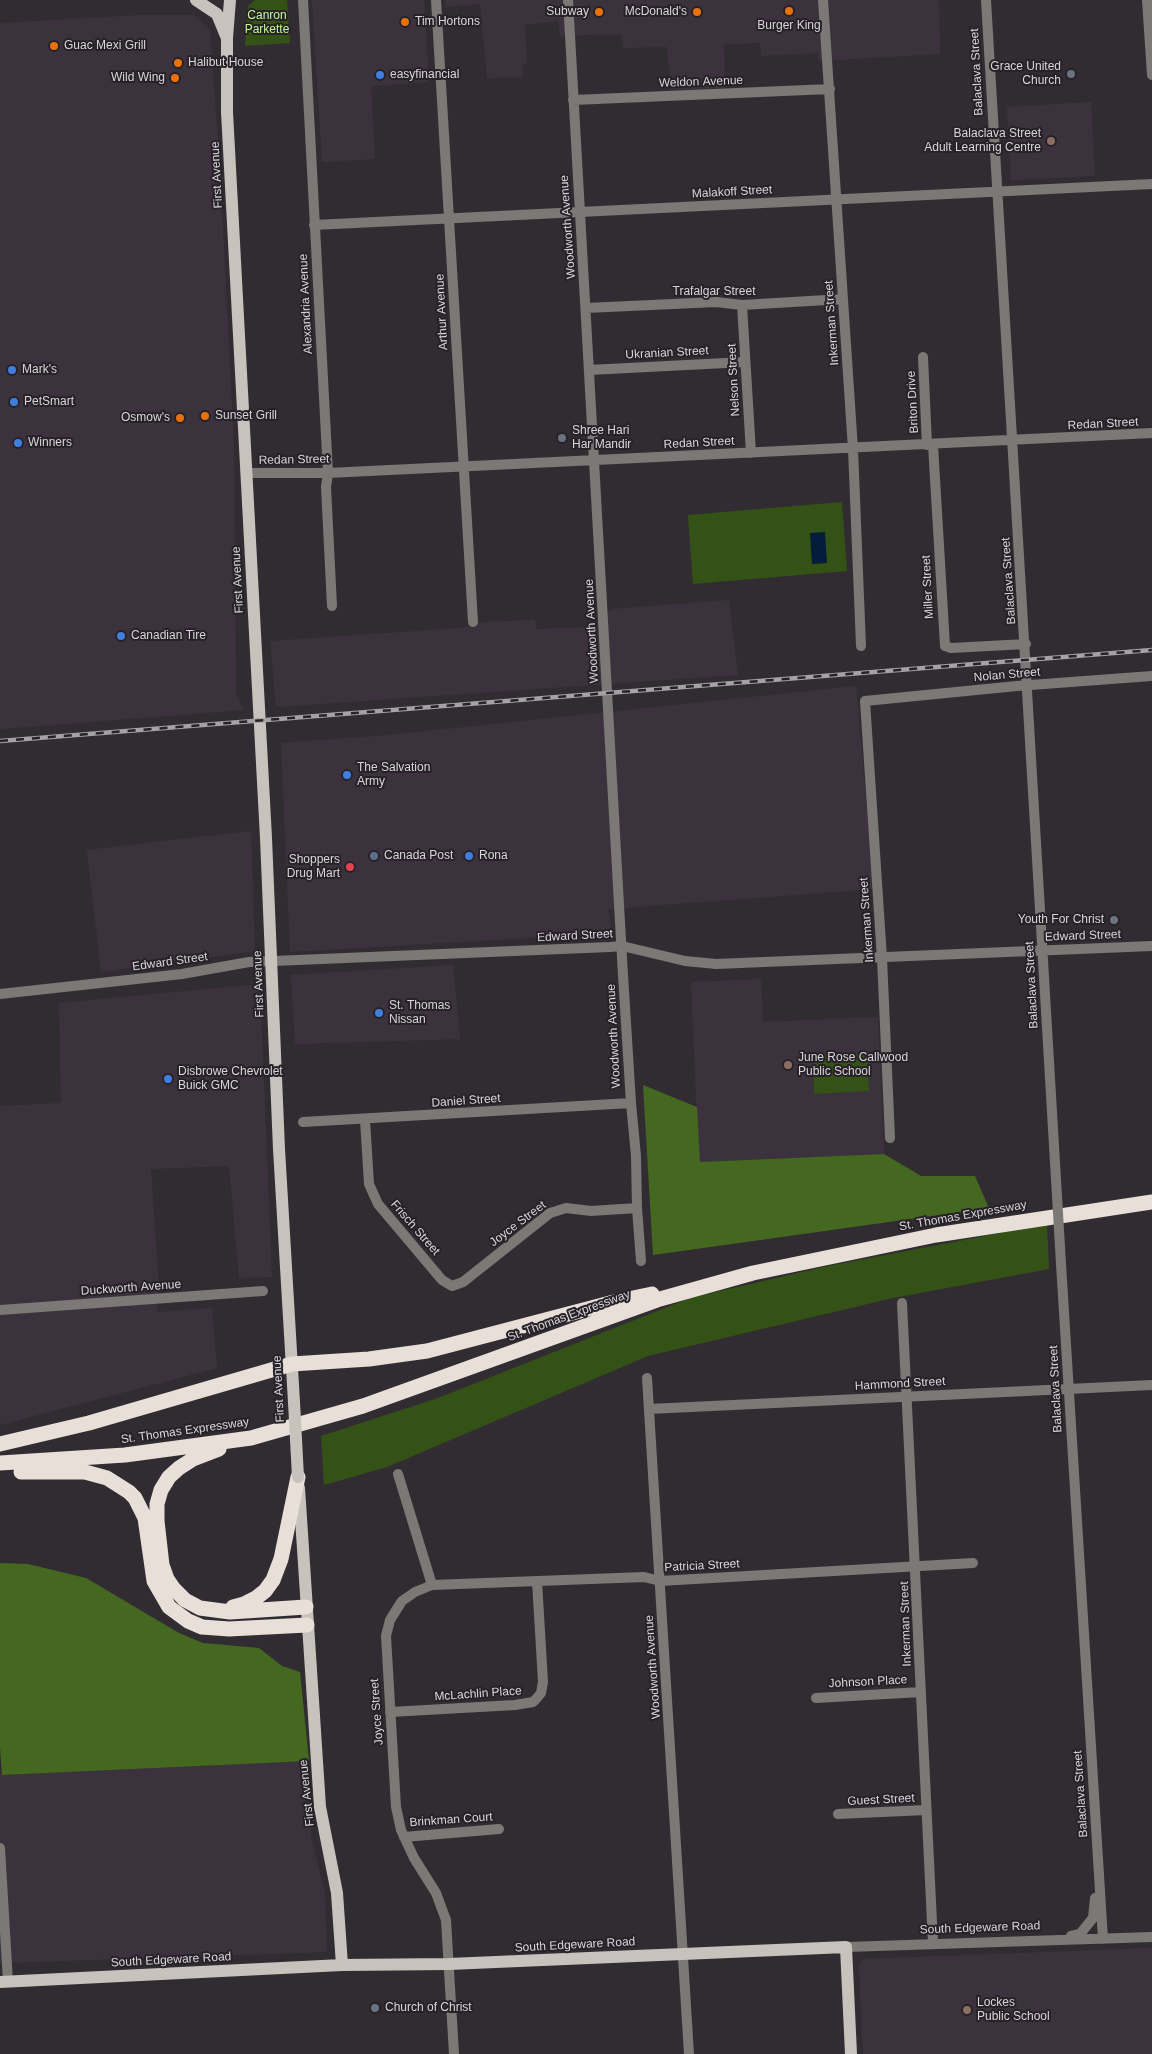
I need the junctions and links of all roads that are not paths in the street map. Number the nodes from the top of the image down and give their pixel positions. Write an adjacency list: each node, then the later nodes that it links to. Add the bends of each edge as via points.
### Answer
1 (196, 0): 9 (main road, via 216,14)
2 (230, 0): 9 (main road, First Avenue)
3 (303, 0): 18 (street, Alexandria Avenue)
4 (436, 0): 17 (street, Arthur Avenue)
5 (568, 0): 12 (street, Woodworth Avenue)
6 (823, 0): 11 (street, Inkerman Street)
7 (986, 0): 14 (street, Balaclava Street)
8 (1148, 0): 10 (street)
9 (227, 38): 32 (main road, First Avenue, via 227,112)
10 (1152, 75)
11 (830, 89): 12 (street, Weldon Avenue); 15 (street, Inkerman Street)
12 (573, 100): 16 (street, Woodworth Avenue)
13 (1152, 184): 14 (street, Malakoff Street)
14 (996, 192): 15 (street, Malakoff Street); 26 (street, Balaclava Street)
15 (838, 200): 16 (street, Malakoff Street); 19 (street, Inkerman Street)
16 (579, 212): 17 (street, Malakoff Street); 21 (street, Woodworth Avenue)
17 (450, 219): 18 (street, Malakoff Street); 31 (street, Arthur Avenue)
18 (314, 225): 33 (street, Alexandria Avenue)
19 (843, 299): 20 (street, Trafalgar Street); 28 (street, Inkerman Street)
20 (742, 305): 21 (street, Trafalgar Street, via 716,302); 23 (street, Nelson Street)
21 (586, 308): 24 (street, Woodworth Avenue)
22 (923, 357): 27 (street, Briton Drive)
23 (745, 362): 24 (street, Ukranian Street); 29 (street, Nelson Street)
24 (589, 370): 30 (street, Woodworth Avenue)
25 (1152, 433): 26 (street, Redan Street)
26 (1013, 441): 27 (street, Redan Street); 36 (street, Balaclava Street)
27 (930, 445): 28 (street, Redan Street); 36 (street, Miller Street, via 945,646)
28 (853, 449): 29 (street, Redan Street); 37 (street, Inkerman Street)
29 (751, 453): 30 (street, Redan Street)
30 (594, 461): 31 (street, Redan Street); 41 (street, Woodworth Avenue)
31 (464, 466): 33 (street, Redan Street); 35 (street, Arthur Avenue)
32 (246, 473): 33 (street, Redan Street); 45 (main road, First Avenue)
33 (328, 473): 34 (street, Alexandria Avenue)
34 (332, 606)
35 (473, 622)
36 (1026, 644): 39 (street, Balaclava Street)
37 (861, 646)
38 (1152, 676): 39 (street, Nolan Street)
39 (1028, 685): 40 (street, Nolan Street); 43 (street, Balaclava Street)
40 (865, 700): 44 (street, Inkerman Street)
41 (622, 946): 44 (street, Edward Street, via 716,964); 45 (street, Edward Street); 47 (street, Woodworth Avenue)
42 (1152, 946): 43 (street, Edward Street)
43 (1043, 950): 44 (street, Edward Street); 62 (street, Balaclava Street, bridge)
44 (882, 958): 50 (street, Inkerman Street)
45 (272, 962): 46 (street, Edward Street, via 249,962 182,974); 59 (main road, First Avenue)
46 (0, 994)
47 (630, 1103): 48 (street, Daniel Street); 52 (street, Woodworth Avenue, via 636,1156)
48 (365, 1120): 49 (street, Daniel Street); 55 (street, Frisch Street, via 369,1184 378,1204 442,1280)
49 (303, 1122)
50 (890, 1138)
51 (1152, 1202): 54 (highway, St. Thomas Expressway, via 985,1226)
52 (636, 1208): 53 (street, Woodworth Avenue); 55 (street, Joyce Street, via 592,1211 566,1208 550,1213 463,1282)
53 (641, 1261)
54 (753, 1273): 59 (highway, via 614,1302 427,1351); 65 (highway, St. Thomas Expressway, via 660,1299 363,1406)
55 (452, 1286)
56 (263, 1290): 58 (street, Duckworth Avenue)
57 (902, 1303): 63 (street, Inkerman Street)
58 (0, 1310)
59 (292, 1364): 66 (highway, via 89,1423); 70 (main road, First Avenue, bridge)
60 (647, 1378): 64 (street, Woodworth Avenue)
61 (1152, 1384): 62 (street, Hammond Street)
62 (1068, 1389): 63 (street, Hammond Street); 87 (street, Balaclava Street)
63 (906, 1396): 64 (street, Hammond Street); 72 (street, Inkerman Street)
64 (650, 1409): 74 (street, Woodworth Avenue)
65 (252, 1438): 67 (highway, St. Thomas Expressway, via 125,1455); 77 (highway, via 208,1453 179,1468 161,1490 157,1504 159,1548 167,1579 185,1600)
66 (0, 1444)
67 (0, 1463)
68 (0, 1472): 78 (highway, via 85,1472 107,1478 129,1492 145,1518 154,1581 169,1607 188,1621 202,1627 229,1629)
69 (398, 1474): 75 (street)
70 (298, 1477): 76 (main road, First Avenue); 77 (highway, via 281,1559 273,1580 265,1591 244,1604)
71 (972, 1563): 72 (street, Patricia Street)
72 (916, 1566): 74 (street, Patricia Street); 79 (street, Inkerman Street)
73 (537, 1581): 74 (street, Patricia Street, via 644,1577); 75 (street, Patricia Street); 81 (street, McLachlin Place, via 543,1682 541,1693 533,1702)
74 (660, 1581): 93 (street, Woodworth Avenue)
75 (432, 1585): 81 (street, Joyce Street, via 402,1601 387,1628)
76 (306, 1607): 77 (highway, via 230,1612); 78 (main road, First Avenue)
77 (208, 1609)
78 (307, 1625): 95 (main road, First Avenue, via 320,1807 338,1899)
79 (921, 1692): 80 (street, Johnson Place); 82 (street, Inkerman Street)
80 (816, 1698)
81 (390, 1712): 85 (street, Joyce Street, via 396,1808)
82 (926, 1810): 83 (street, Guest Street); 91 (street, Inkerman Street)
83 (838, 1814)
84 (500, 1829): 85 (street, Brinkman Court)
85 (404, 1836): 94 (street, Joyce Street, via 443,1909)
86 (0, 1848): 96 (street)
87 (1098, 1859): 89 (street, Balaclava Street); 90 (street, via 1093,1918 1080,1934)
88 (1152, 1937): 89 (street, South Edgeware Road)
89 (1103, 1938): 90 (street, South Edgeware Road)
90 (1047, 1940): 91 (street, South Edgeware Road)
91 (933, 1943): 92 (street, South Edgeware Road)
92 (846, 1947): 93 (main road, South Edgeware Road); 99 (main road)
93 (683, 1954): 94 (main road, South Edgeware Road); 98 (street, Woodworth Avenue)
94 (449, 1964): 95 (main road, South Edgeware Road); 97 (street, Joyce Street)
95 (342, 1965): 96 (main road, South Edgeware Road)
96 (4, 1982)
97 (454, 2054)
98 (689, 2054)
99 (851, 2054)

